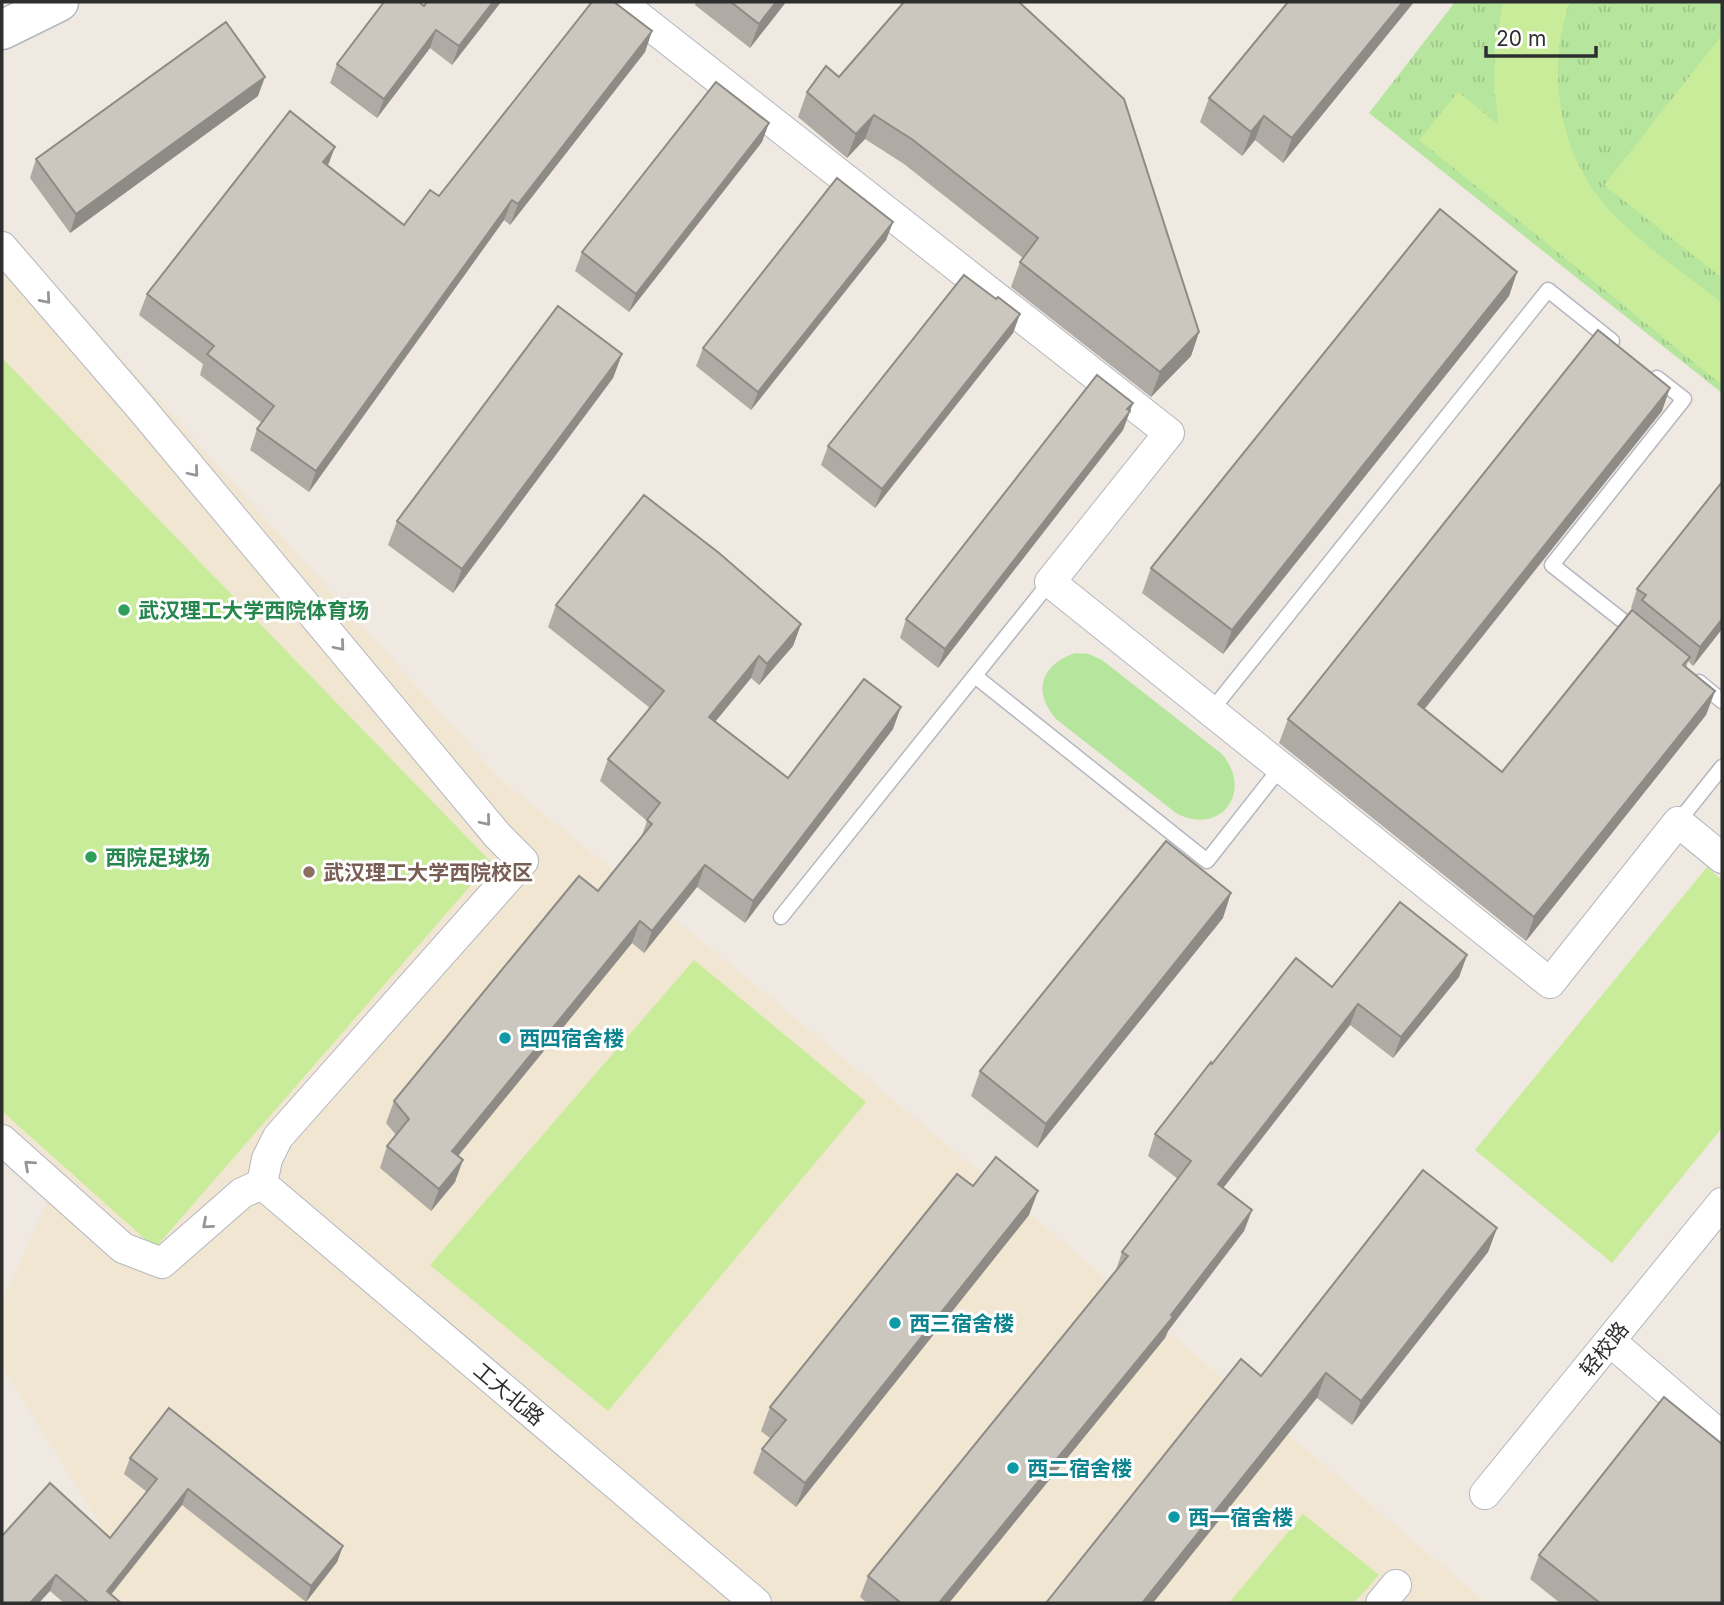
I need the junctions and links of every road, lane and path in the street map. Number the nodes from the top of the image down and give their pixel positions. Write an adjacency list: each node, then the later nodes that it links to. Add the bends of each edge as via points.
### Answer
1 (59, 2): 3 (street)
2 (620, 2): 7 (street, via 1169,433)
3 (2, 30)
4 (2, 247): 19 (street, one-way to 19, via 523,861 278,1137)
5 (1621, 349): 12 (lane, via 1548,290)
6 (1642, 366): 8 (lane, via 1684,400 1552,565)
7 (1049, 582): 9 (lane); 12 (street)
8 (1648, 642)
9 (975, 676): 13 (lane, via 1207,861); 17 (lane)
10 (1690, 676): 11 (lane)
11 (1722, 701)
12 (1211, 711): 13 (street)
13 (1281, 767): 15 (street, via 1550,983)
14 (1722, 767): 15 (lane)
15 (1678, 822): 16 (street)
16 (1722, 858)
17 (781, 917)
18 (2, 1140): 19 (street, one-way to 18, via 242,1193 162,1263 123,1248)
19 (262, 1184): 24 (street, 工大北路)
20 (1722, 1203): 21 (street, 轻校路)
21 (1610, 1341): 22 (street); 23 (street, 轻校路)
22 (1722, 1437)
23 (1485, 1494)
24 (753, 1602)

